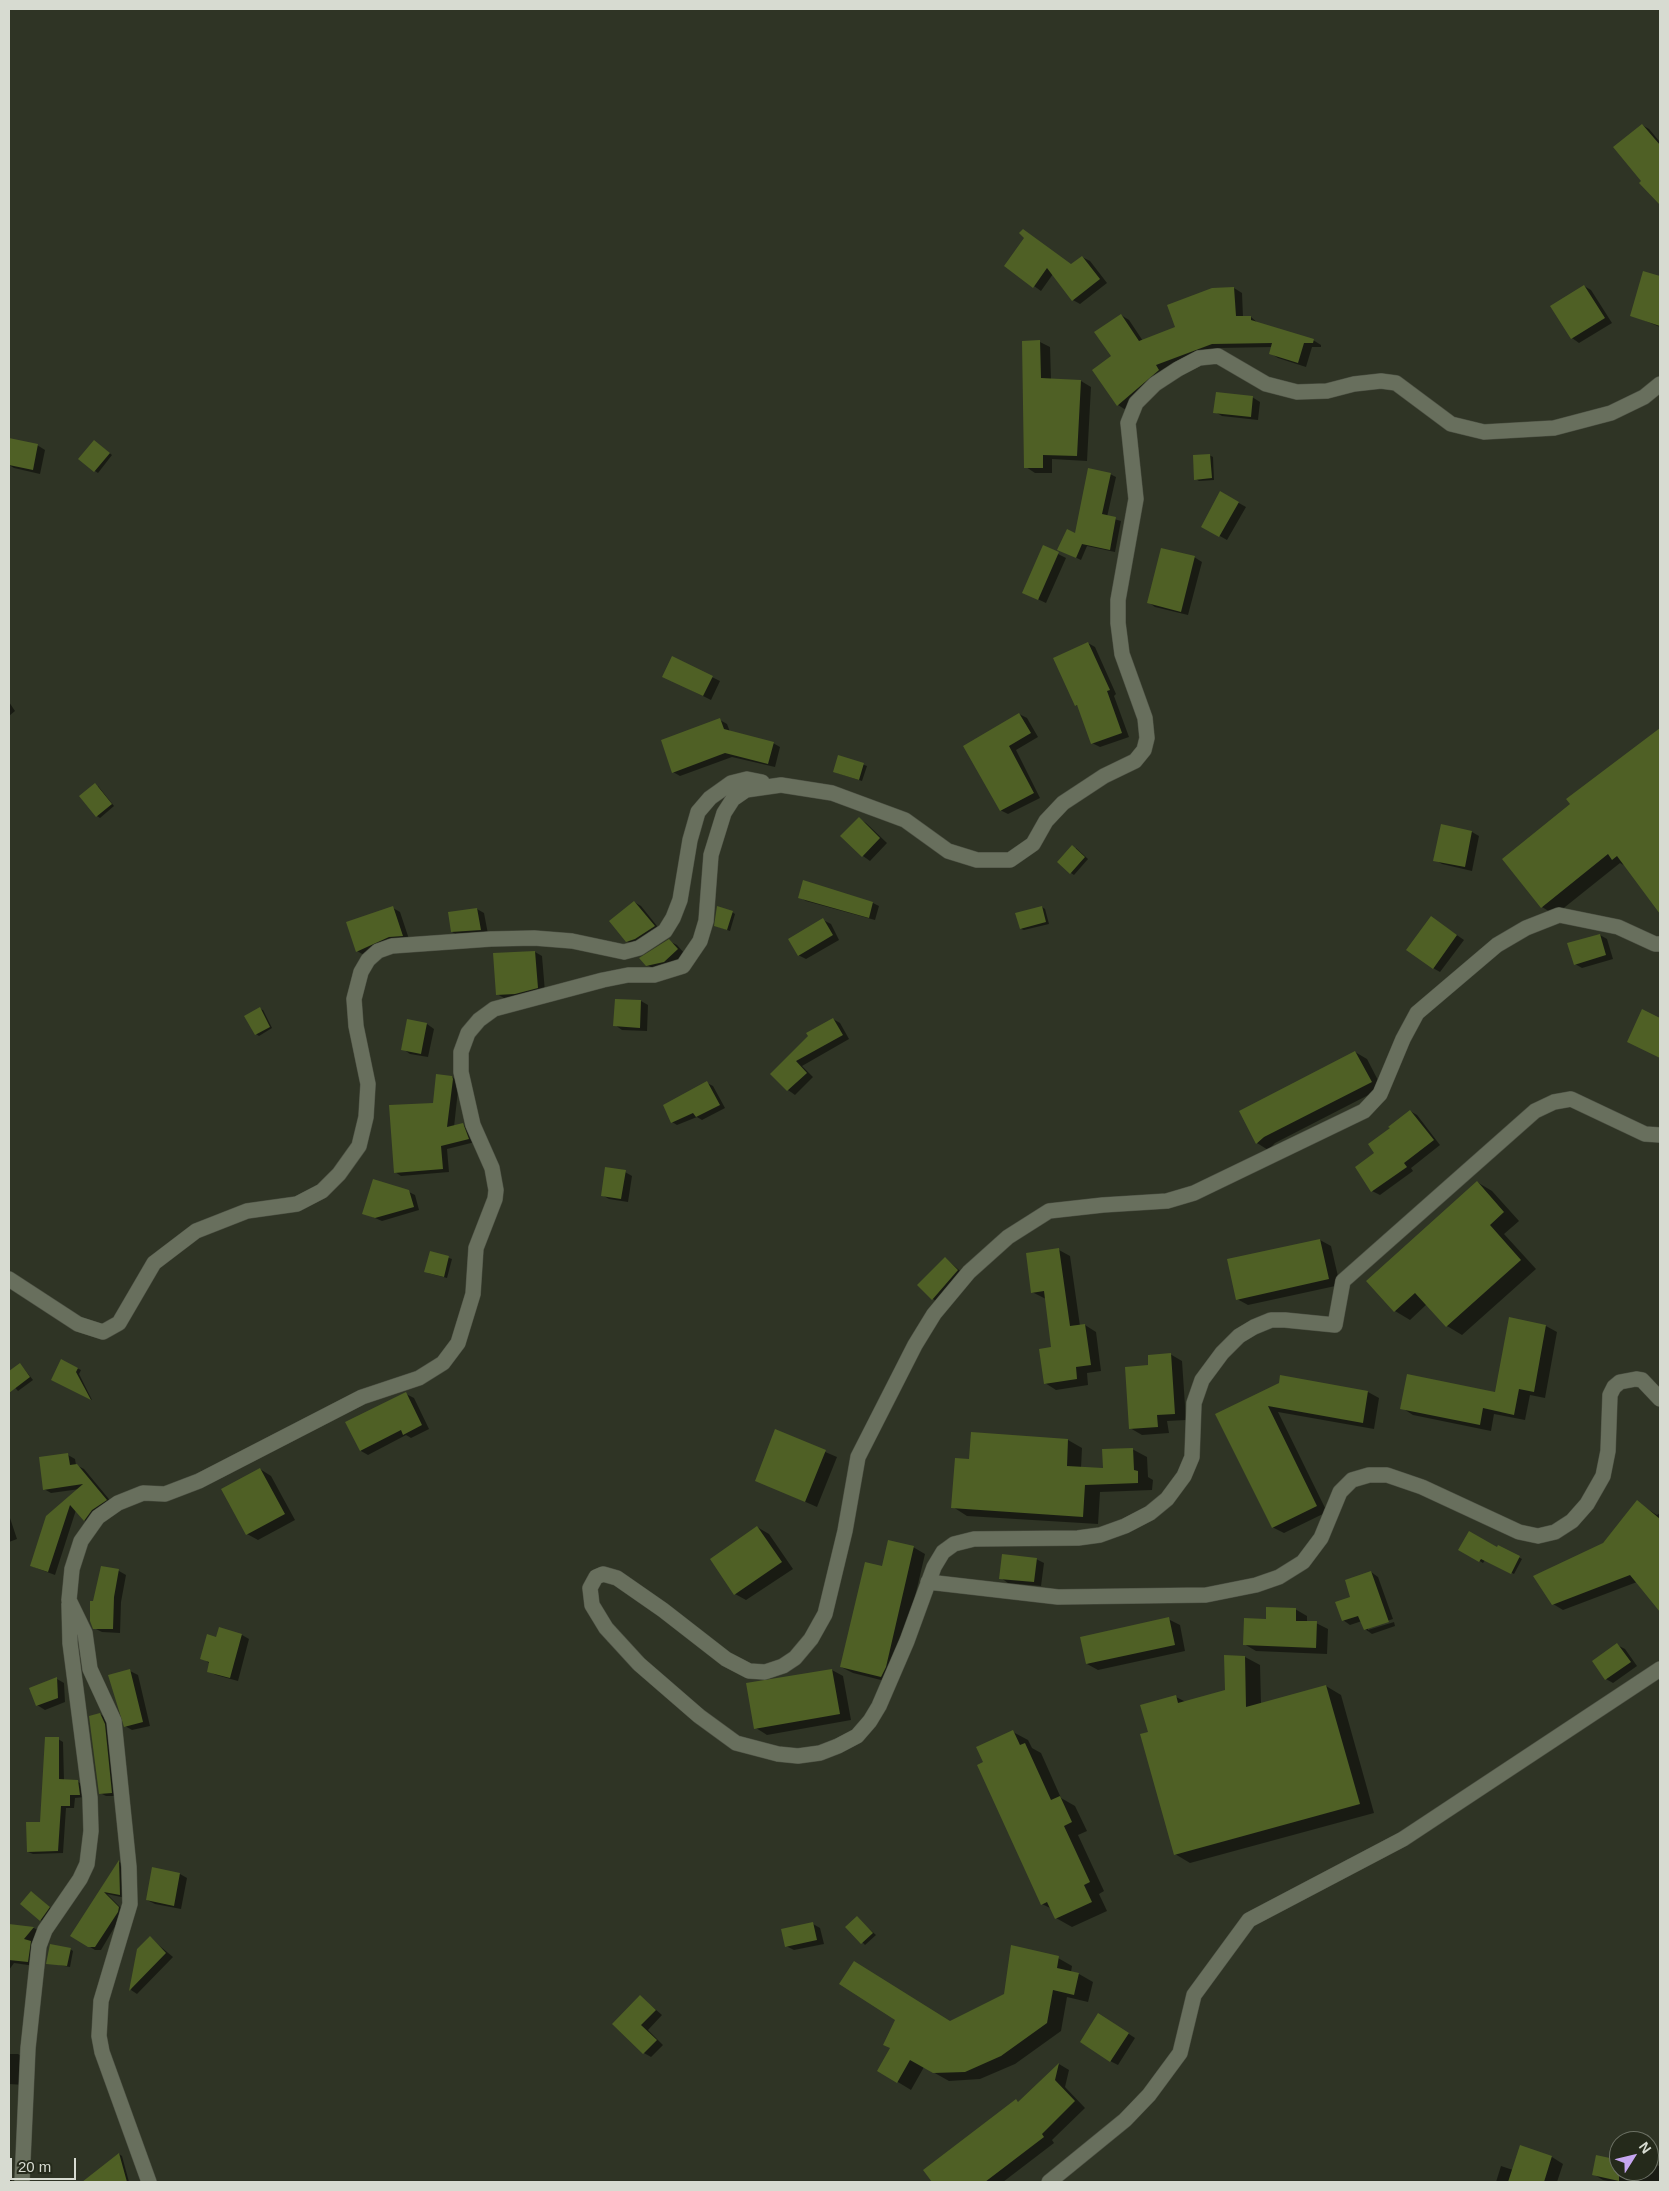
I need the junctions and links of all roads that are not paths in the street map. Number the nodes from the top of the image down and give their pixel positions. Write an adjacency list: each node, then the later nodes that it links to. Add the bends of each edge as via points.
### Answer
1 (1660, 384): 2 (street, via 1644,397 1601,416 1554,428 1484,432 1451,424 1396,383 1381,381 1327,391 1297,392 1266,384 1218,356 1199,358 1155,384 1136,403 1128,423 1136,499 1118,600 1118,623 1122,654 1145,718 1144,750 1134,761 1063,803 1046,821 1033,844 1010,860 977,860 948,851 905,820 832,793)
2 (781, 784): 5 (street, via 747,779 731,783 704,805 698,812 690,840 686,872 674,918 665,931 639,948 624,952 572,941 534,938 392,946 378,951 360,972 354,998 356,1026 368,1084 366,1117 359,1146 322,1191 297,1204 247,1211 196,1231 154,1264 119,1324 103,1332 78,1324); 8 (street, via 746,790 733,799 724,812 711,855 706,920 700,942 683,966 654,975 628,975 603,980 494,1009 468,1033 461,1052 460,1072 473,1125 492,1168 496,1190 476,1248 470,1309 458,1343 442,1363 420,1378 362,1397 199,1481 166,1494 143,1493 118,1503 98,1517 80,1541 72,1569)
3 (1660, 944): 7 (street, via 1618,927 1559,914 1526,928 1497,945 1417,1013 1380,1094 1364,1111 1194,1193 1166,1201 1049,1211 1008,1237 969,1272 934,1314 915,1345 858,1457 825,1614 811,1639 784,1666 757,1672 726,1659 617,1578 603,1574 596,1577 590,1588 592,1605 606,1628 639,1664 699,1716 736,1743 798,1756 838,1746 857,1736 870,1721 907,1641)
4 (1660, 1135): 7 (street, via 1645,1134 1571,1099 1554,1102 1535,1111 1343,1282 1335,1325 1271,1320 1239,1336 1222,1353 1202,1380 1194,1403 1192,1457 1168,1499 1126,1526 1100,1535 990,1538 954,1544 942,1552)
5 (9, 1279)
6 (1660, 1399): 7 (street, via 1642,1380 1620,1382 1614,1387 1610,1395 1608,1451 1603,1476 1587,1504 1572,1521 1555,1532 1538,1536 1519,1532 1422,1487 1388,1475 1369,1475 1352,1480 1340,1492 1321,1538 1303,1562 1279,1577 1256,1585 1206,1595 1058,1597)
7 (928, 1582)
8 (69, 1600): 10 (street, via 70,1643 90,1798 91,1831 87,1864 44,1930 39,1946 28,2048); 11 (street, via 85,1633 90,1669 114,1721 129,1867 130,1904 101,2001 102,2052)
9 (1660, 1669): 12 (street, via 1403,1839 1249,1920 1194,1995 1180,2053 1154,2088 1125,2120)
10 (22, 2182)
11 (149, 2182)
12 (1049, 2182)

